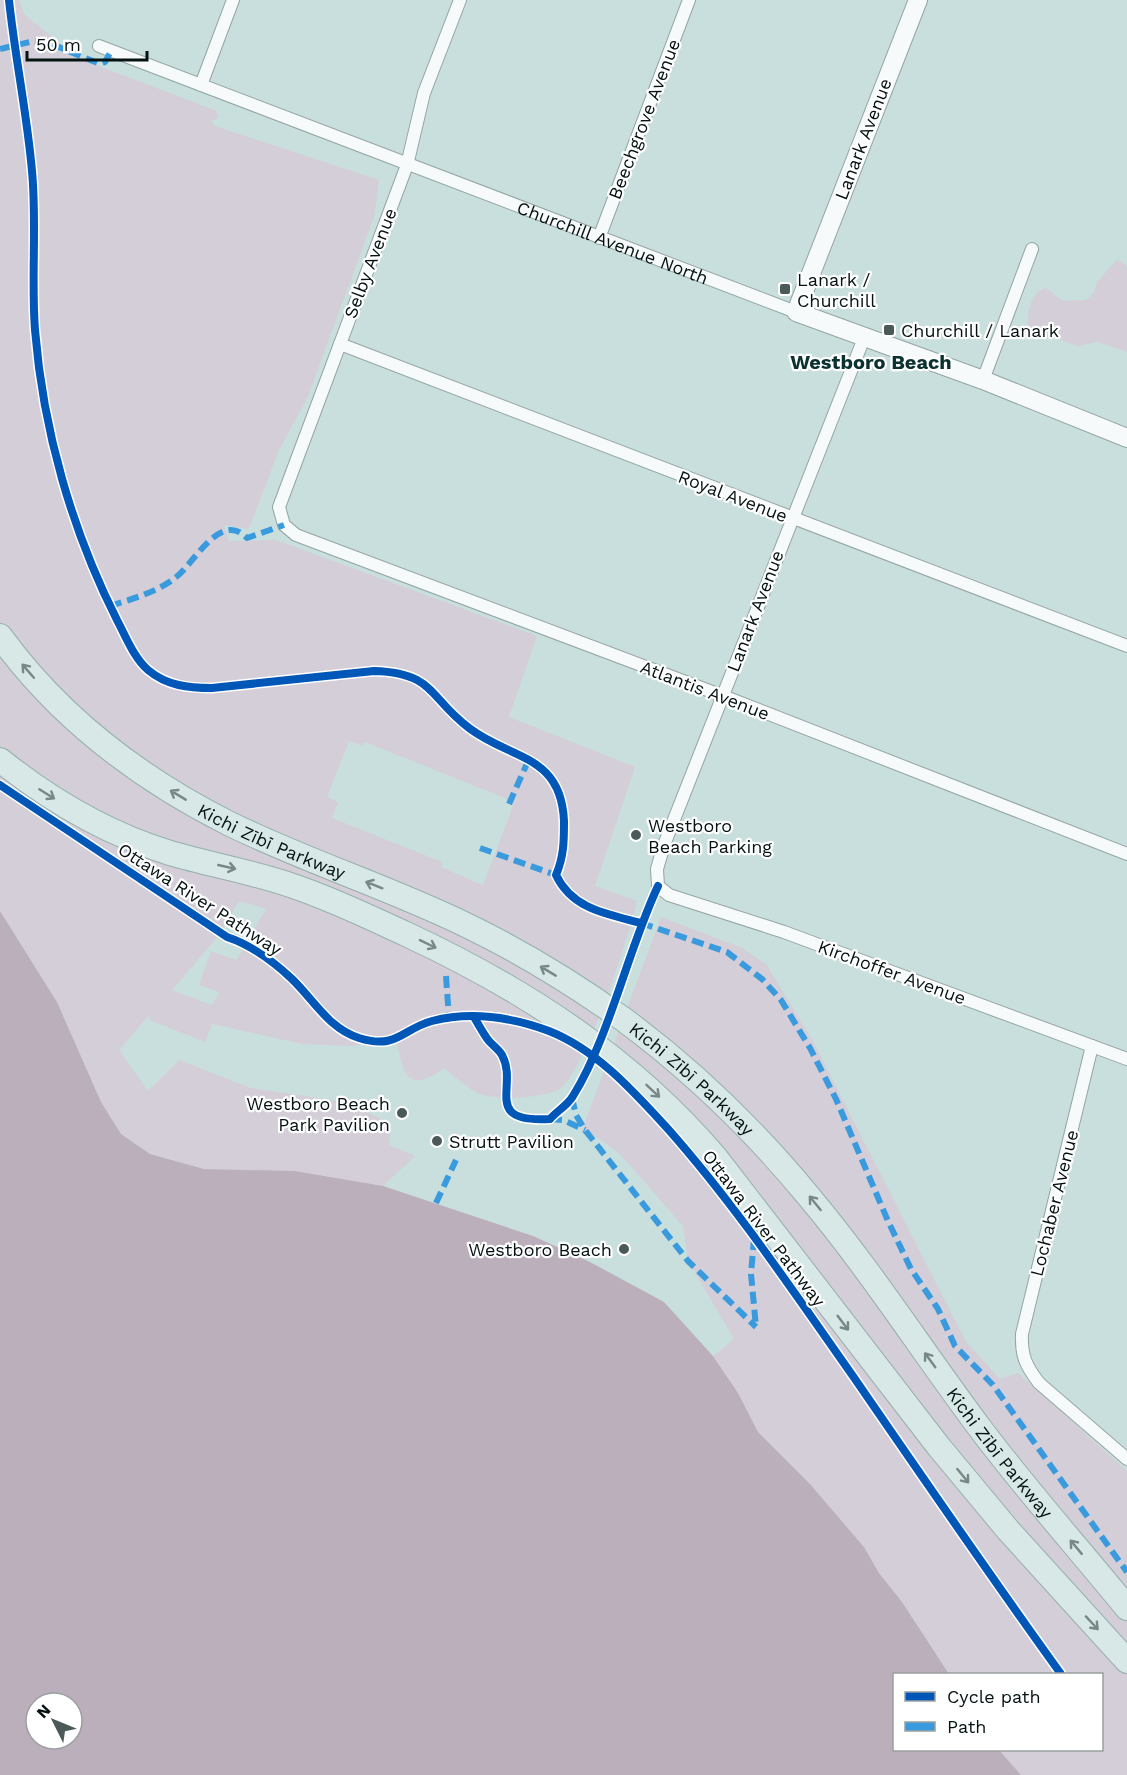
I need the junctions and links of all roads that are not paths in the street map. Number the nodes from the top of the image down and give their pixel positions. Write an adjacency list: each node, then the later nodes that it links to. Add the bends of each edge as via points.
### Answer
1 (233, 0): 6 (street)
2 (460, 0): 7 (street, Selby Avenue, via 424,93)
3 (689, 0): 8 (street, Beechgrove Avenue)
4 (918, 0): 10 (street, Lanark Avenue)
5 (99, 46): 6 (street, Churchill Avenue North)
6 (201, 85): 7 (street, Churchill Avenue North)
7 (407, 165): 8 (street, Churchill Avenue North); 12 (street, Selby Avenue)
8 (599, 238): 10 (street, Churchill Avenue North)
9 (1032, 249): 13 (street)
10 (795, 312): 11 (street, Churchill Avenue North)
11 (864, 338): 13 (street, Churchill Avenue North); 15 (street, Lanark Avenue)
12 (340, 344): 15 (street, Royal Avenue); 16 (street, Selby Avenue, via 279,507)
13 (983, 380): 14 (street, Churchill Avenue North)
14 (1127, 438)
15 (790, 518): 18 (street, Royal Avenue); 19 (street, Lanark Avenue)
16 (284, 525): 19 (street, Atlantis Avenue, via 296,536)
17 (0, 636): 26 (highway, Kichi Zībī Parkway, one-way to 17, via 982,1431 796,1181 684,1068 598,1002 466,924 228,823 181,797 99,741 33,678)
18 (1127, 646)
19 (723, 696): 21 (street, Atlantis Avenue); 22 (street, Lanark Avenue, via 664,845 657,869)
20 (0, 760): 27 (highway, Kichi Zībī Parkway, one-way to 27, via 49,795 127,837 170,853 300,888 405,933 501,981 608,1053 698,1136 969,1483)
21 (1127, 854)
22 (658, 886): 23 (street, Kirchoffer Avenue, via 669,895 784,932)
23 (1092, 1046): 24 (street, Kirchoffer Avenue); 25 (street, Lochaber Avenue, via 1022,1334 1023,1360 1039,1383)
24 (1127, 1059)
25 (1127, 1459)
26 (1127, 1608)
27 (1127, 1661)

